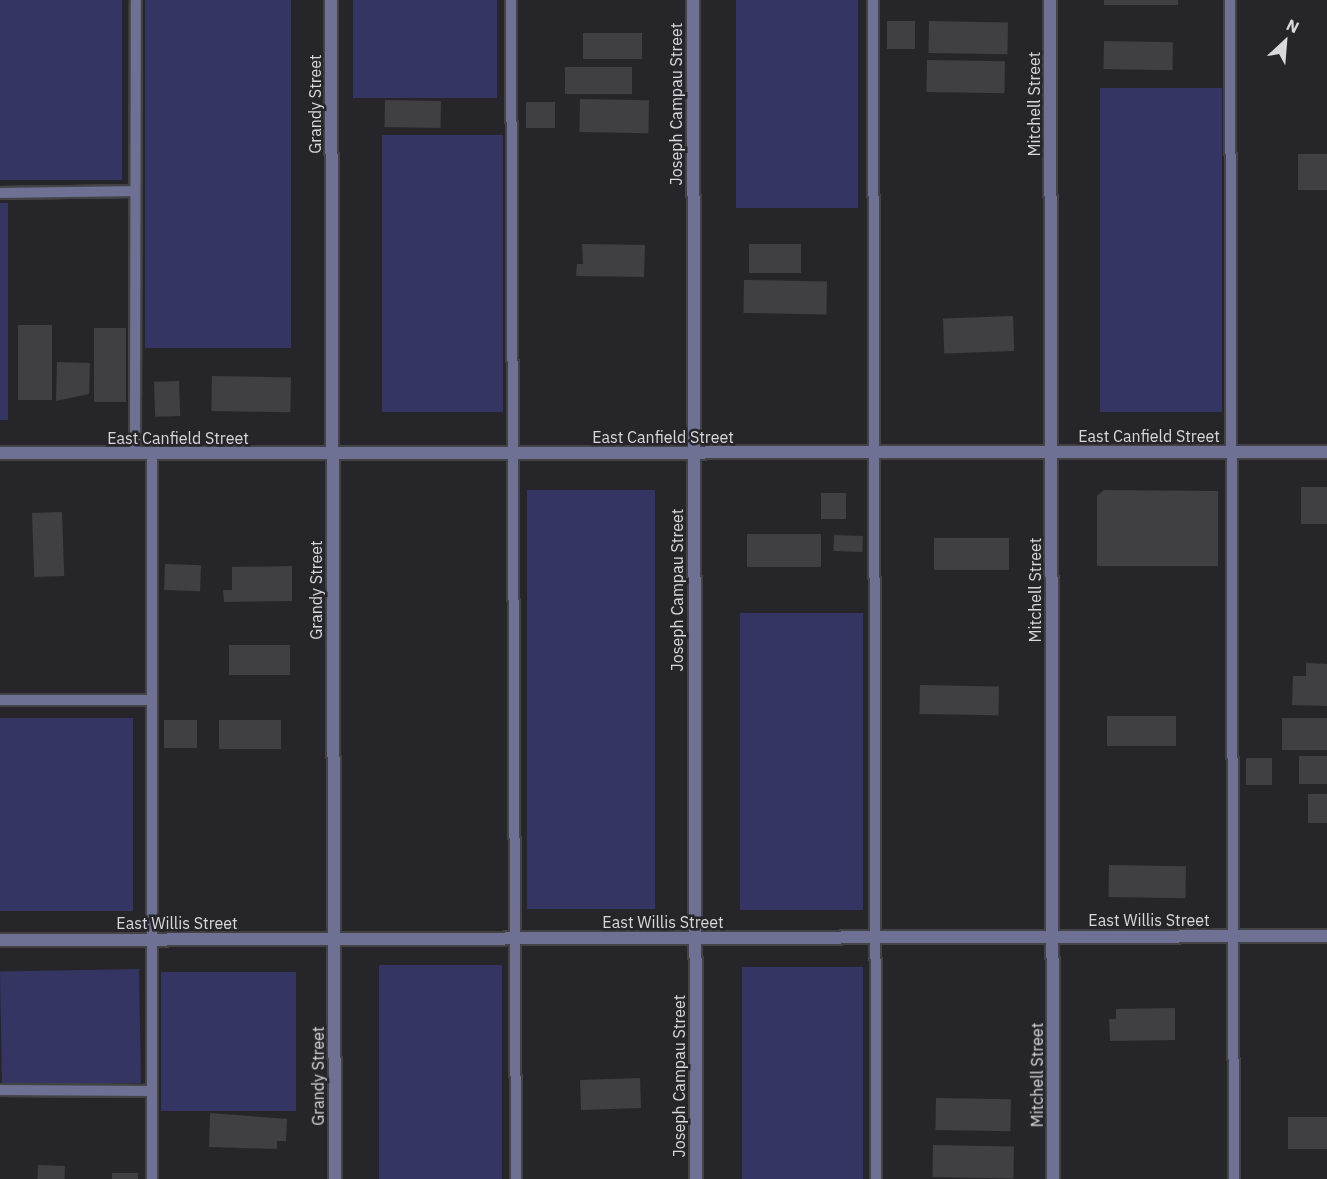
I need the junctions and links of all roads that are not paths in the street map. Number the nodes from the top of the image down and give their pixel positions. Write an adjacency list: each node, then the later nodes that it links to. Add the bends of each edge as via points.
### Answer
1 (135, 0): 8 (lane)
2 (331, 0): 19 (street, Grandy Street)
3 (512, 0): 18 (lane)
4 (693, 0): 13 (street, Joseph Campau Street)
5 (873, 0): 14 (lane)
6 (1050, 0): 15 (street, Mitchell Street)
7 (1230, 0): 10 (lane)
8 (135, 191): 9 (lane); 16 (lane)
9 (0, 193)
10 (1232, 452): 11 (street, East Canfield Street); 15 (street, East Canfield Street); 24 (lane)
11 (1327, 452)
12 (0, 453): 16 (street, East Canfield Street)
13 (693, 453): 14 (street, East Canfield Street); 18 (street, East Canfield Street); 25 (street, Joseph Campau Street)
14 (874, 453): 15 (street, East Canfield Street); 26 (lane)
15 (1051, 453): 23 (street, Mitchell Street)
16 (135, 454): 17 (street, East Canfield Street)
17 (153, 454): 19 (street, East Canfield Street); 21 (lane)
18 (512, 454): 19 (street, East Canfield Street); 27 (lane)
19 (333, 455): 30 (street, Grandy Street)
20 (0, 700): 21 (lane)
21 (151, 700): 29 (lane)
22 (1327, 936): 24 (street, East Willis Street)
23 (1053, 937): 24 (street, East Willis Street); 26 (street, East Willis Street); 38 (street, Mitchell Street)
24 (1233, 937): 39 (lane)
25 (695, 938): 26 (street, East Willis Street); 27 (street, East Willis Street); 36 (street, Joseph Campau Street)
26 (875, 938): 37 (lane)
27 (514, 939): 30 (street, East Willis Street); 35 (lane)
28 (0, 940): 29 (street, East Willis Street)
29 (150, 940): 30 (street, East Willis Street); 32 (lane)
30 (334, 940): 34 (street, Grandy Street)
31 (0, 1090): 32 (lane)
32 (151, 1091): 33 (lane)
33 (152, 1179)
34 (335, 1179)
35 (516, 1179)
36 (696, 1179)
37 (876, 1179)
38 (1053, 1179)
39 (1234, 1179)

